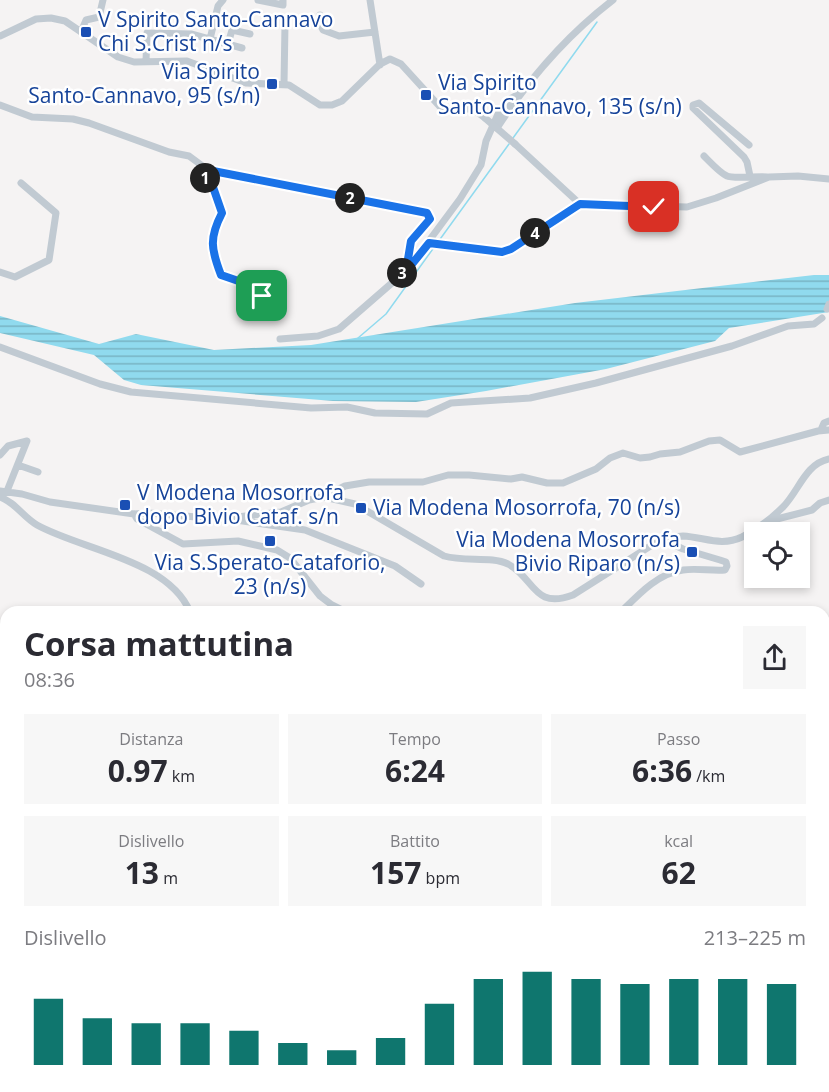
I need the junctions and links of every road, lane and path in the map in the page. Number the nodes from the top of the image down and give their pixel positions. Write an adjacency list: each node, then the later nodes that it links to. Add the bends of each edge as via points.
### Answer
1 (103, 0): 9 (street, via 99,16 87,20)
2 (223, 0): 13 (street)
3 (258, 0): 4 (street, via 283,5)
4 (283, 0)
5 (370, 0): 10 (street)
6 (613, 0): 19 (street, via 571,34)
7 (320, 15): 10 (street, via 323,30 339,36)
8 (285, 24): 18 (street)
9 (81, 32): 12 (street, via 65,21 51,18 36,19); 16 (street, via 118,57)
10 (375, 32): 17 (street)
11 (250, 34): 14 (street, via 232,30)
12 (0, 36)
13 (210, 39): 14 (street); 16 (street, via 191,34 147,33)
14 (228, 44): 15 (street)
15 (242, 48)
16 (146, 61): 18 (street, via 187,61 246,82)
17 (380, 65): 18 (street, via 342,101 332,105 320,105); 21 (street, bridge, via 390,59 401,64 442,109 473,109)
18 (284, 84)
19 (519, 94): 21 (street); 30 (street, via 499,112 481,165)
20 (0, 105): 24 (street, via 33,117 89,123 189,156)
21 (497, 128): 29 (street, bridge)
22 (749, 145): 25 (street, via 699,103 693,105 744,157)
23 (704, 156): 25 (street, via 725,175)
24 (207, 174): 32 (street, via 422,211 430,219 411,241); 33 (street, via 222,213 212,242 221,275 253,286)
25 (750, 176): 26 (street)
26 (769, 177): 27 (street); 29 (street, via 687,207)
27 (829, 179)
28 (21, 183): 31 (street, via 56,213 49,260 15,277)
29 (580, 204): 30 (street, via 502,252)
30 (431, 243): 32 (street)
31 (0, 272)
32 (400, 275): 35 (street, via 339,329 318,336)
33 (276, 307)
34 (822, 318): 36 (street, via 814,324 788,326 732,346 596,383 530,398 452,403 427,414 131,392)
35 (280, 339)
36 (0, 347)
37 (829, 421): 38 (street, via 824,423)
38 (825, 430): 45 (street, via 740,452 720,440 650,457 623,453 563,483 522,477 448,475 423,482 357,484 335,491)
39 (0, 455): 41 (street, via 8,446 27,441)
40 (829, 459): 49 (street, via 813,466 783,507)
41 (18, 465): 42 (street); 43 (street)
42 (38, 472)
43 (4, 491): 47 (street)
44 (0, 497): 52 (street, via 38,525 155,574 180,594)
45 (331, 498): 48 (street, via 309,500 281,512); 50 (street, via 355,504 444,556 507,564 536,592 561,600)
46 (829, 500): 49 (street, via 812,510)
47 (134, 514): 48 (street); 53 (street, via 183,544 238,541 277,550 290,558 320,596)
48 (220, 519): 51 (street, via 305,530 395,566)
49 (766, 521): 50 (street, via 726,542 686,536)
50 (664, 540): 54 (street, via 726,562 727,566 725,570 674,572)
51 (421, 584)
52 (187, 606)
53 (334, 606)
54 (628, 606)

